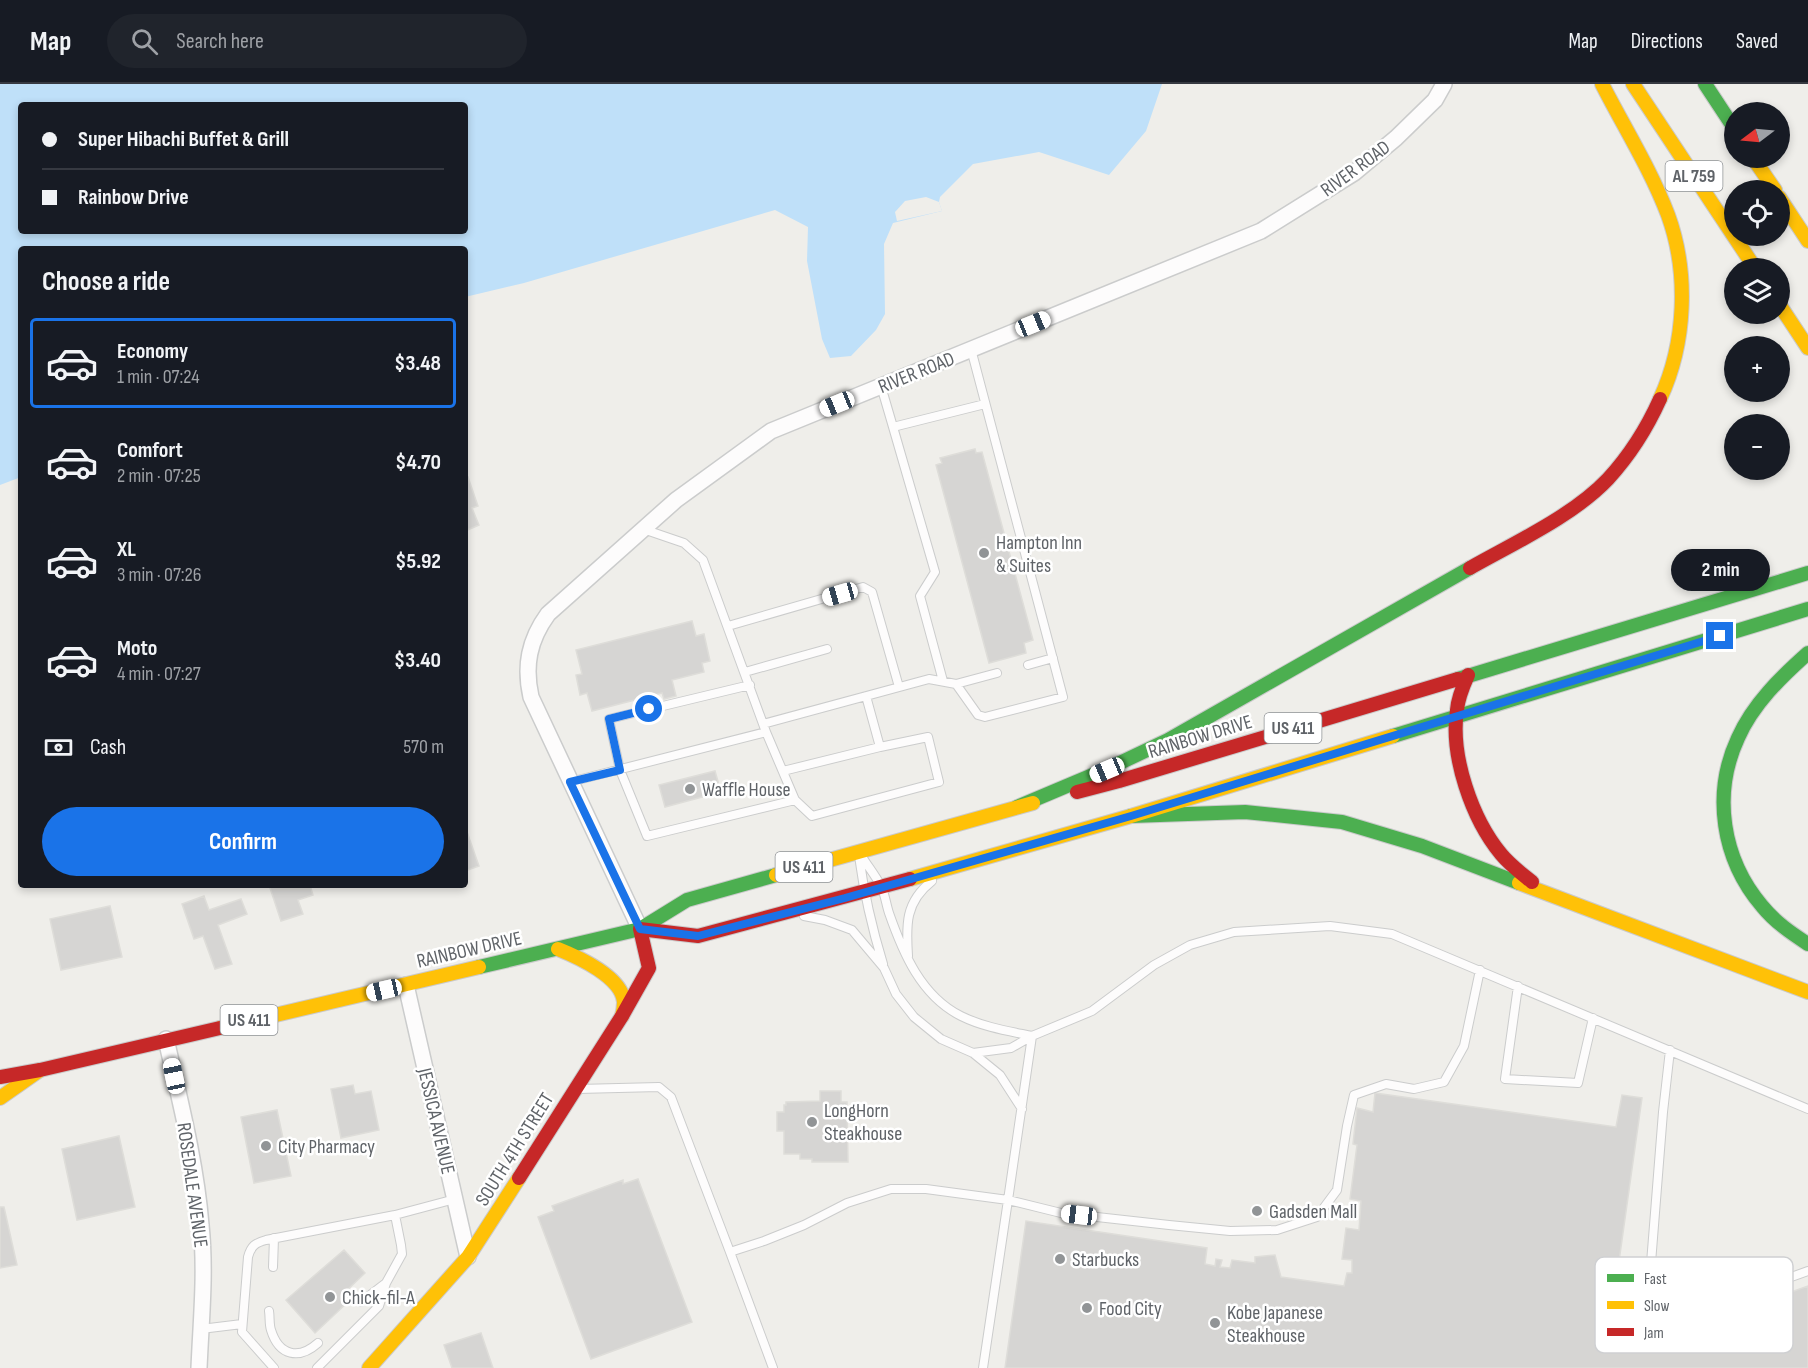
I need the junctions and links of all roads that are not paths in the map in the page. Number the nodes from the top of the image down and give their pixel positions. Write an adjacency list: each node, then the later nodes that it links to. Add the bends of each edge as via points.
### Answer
1 (1444, 84): 11 (street, RIVER ROAD, via 1435,100 1354,173 1261,231)
2 (1633, 84): 8 (main road, AL 759)
3 (1705, 84): 5 (main road)
4 (1602, 85): 38 (main road, via 1662,200 1681,273 1681,323 1671,373 1652,419 1624,460 1590,495 1558,518 1168,740)
5 (1724, 113)
6 (1790, 214): 7 (main road)
7 (1808, 241)
8 (1748, 258)
9 (1790, 321): 10 (main road)
10 (1808, 348)
11 (971, 349): 12 (street, RIVER ROAD); 13 (lane)
12 (881, 386): 14 (lane); 15 (street, RIVER ROAD, via 771,431 676,500)
13 (985, 404): 14 (lane); 21 (lane)
14 (893, 427): 26 (lane, via 935,572 920,596)
15 (643, 530): 18 (lane, via 684,543 703,560); 36 (street, RIVER ROAD, via 548,614 531,646 527,671 531,697)
16 (1808, 573): 25 (main road, RAINBOW DRIVE / US 411)
17 (1808, 609): 31 (main road, RAINBOW DRIVE / US 411)
18 (728, 626): 23 (lane); 29 (lane, via 863,587 872,592)
19 (827, 649): 23 (lane)
20 (1808, 653): 47 (main road, via 1766,696 1737,737 1726,772 1723,809 1728,846 1743,881 1768,914)
21 (1053, 658): 22 (lane); 27 (lane, via 1063,697 985,717 978,715)
22 (1028, 665)
23 (745, 672): 28 (lane)
24 (997, 673): 27 (lane)
25 (1468, 675): 31 (main road); 38 (main road, RAINBOW DRIVE / US 411, via 1119,781)
26 (943, 681): 27 (lane); 29 (lane, via 929,679)
27 (956, 684)
28 (750, 685): 32 (lane); 34 (lane, via 609,719)
29 (899, 687): 30 (lane)
30 (866, 696): 32 (lane); 33 (lane)
31 (1456, 716): 39 (main road, RAINBOW DRIVE / US 411); 44 (main road, via 1464,781 1479,819 1520,875)
32 (765, 728): 34 (lane); 35 (lane)
33 (880, 747): 35 (lane); 37 (lane, via 928,737 939,782 812,816)
34 (620, 770): 36 (lane); 37 (lane, via 647,836)
35 (783, 771): 37 (lane)
36 (570, 782): 46 (street, RIVER ROAD)
37 (795, 800)
38 (1017, 807): 40 (main road, RAINBOW DRIVE / US 411)
39 (1131, 816): 41 (main road, RAINBOW DRIVE / US 411); 44 (main road, via 1245,812 1342,822 1422,846)
40 (859, 852): 42 (lane); 43 (lane); 46 (main road, RAINBOW DRIVE / US 411, via 687,900)
41 (954, 867): 42 (main road, RAINBOW DRIVE / US 411); 49 (lane, via 917,894 907,927)
42 (882, 888): 43 (main road, RAINBOW DRIVE / US 411); 49 (lane)
43 (864, 893): 45 (main road, RAINBOW DRIVE / US 411); 50 (lane)
44 (1569, 903): 54 (main road)
45 (788, 913): 46 (main road, RAINBOW DRIVE / US 411, via 698,936); 50 (lane, via 852,930)
46 (640, 929): 48 (main road, RAINBOW DRIVE / US 411); 55 (main road, SOUTH 4TH STREET, via 649,968)
47 (1808, 944)
48 (558, 949): 52 (main road, RAINBOW DRIVE / US 411); 55 (main road, via 578,957 612,982 624,1002)
49 (909, 961): 57 (lane, via 935,998 960,1016)
50 (884, 968): 60 (lane, via 896,994 914,1017 941,1039)
51 (1480, 970): 53 (lane); 57 (lane, via 1392,933 1330,926 1234,932 1190,945 1154,965 1092,1011); 68 (lane, via 1464,1046 1444,1082 1414,1089 1386,1084 1354,1095 1337,1190 1317,1217 1277,1230 1230,1231 1061,1213)
52 (406, 984): 58 (main road, RAINBOW DRIVE / US 411); 67 (street, JESSICA AVENUE)
53 (1518, 986): 56 (lane); 56 (lane, via 1505,1079 1578,1083)
54 (1808, 992)
55 (622, 1016): 63 (main road, SOUTH 4TH STREET)
56 (1593, 1018): 59 (lane)
57 (1032, 1036): 60 (lane, via 1011,1048); 65 (lane)
58 (166, 1039): 61 (main road, RAINBOW DRIVE / US 411); 81 (street, ROSEDALE AVENUE, via 202,1226)
59 (1670, 1050): 66 (lane); 73 (lane)
60 (973, 1053): 65 (lane, via 1000,1075)
61 (40, 1070): 62 (main road, US 411); 64 (main road, RAINBOW DRIVE)
62 (0, 1077)
63 (575, 1089): 71 (lane, via 659,1087 671,1097); 72 (main road, SOUTH 4TH STREET)
64 (0, 1098)
65 (1022, 1109): 68 (lane)
66 (1808, 1109)
67 (455, 1199): 69 (lane); 72 (street, JESSICA AVENUE)
68 (1008, 1200): 71 (lane, via 926,1189 891,1189); 88 (lane)
69 (395, 1215): 70 (lane); 77 (lane, via 402,1254)
70 (274, 1238): 74 (lane); 80 (lane, via 251,1247)
71 (730, 1252): 87 (lane)
72 (468, 1257): 86 (main road, SOUTH 4TH STREET)
73 (1651, 1257)
74 (273, 1267)
75 (1808, 1271): 76 (lane)
76 (1793, 1276)
77 (386, 1283): 78 (lane); 85 (lane, via 379,1306)
78 (361, 1302)
79 (269, 1311): 82 (lane, via 276,1339 291,1354 309,1351)
80 (242, 1324): 81 (lane); 84 (lane, via 242,1332)
81 (201, 1329): 83 (street, ROSEDALE AVENUE)
82 (318, 1343)
83 (199, 1368)
84 (274, 1368)
85 (317, 1368)
86 (369, 1368)
87 (773, 1368)
88 (982, 1368)

